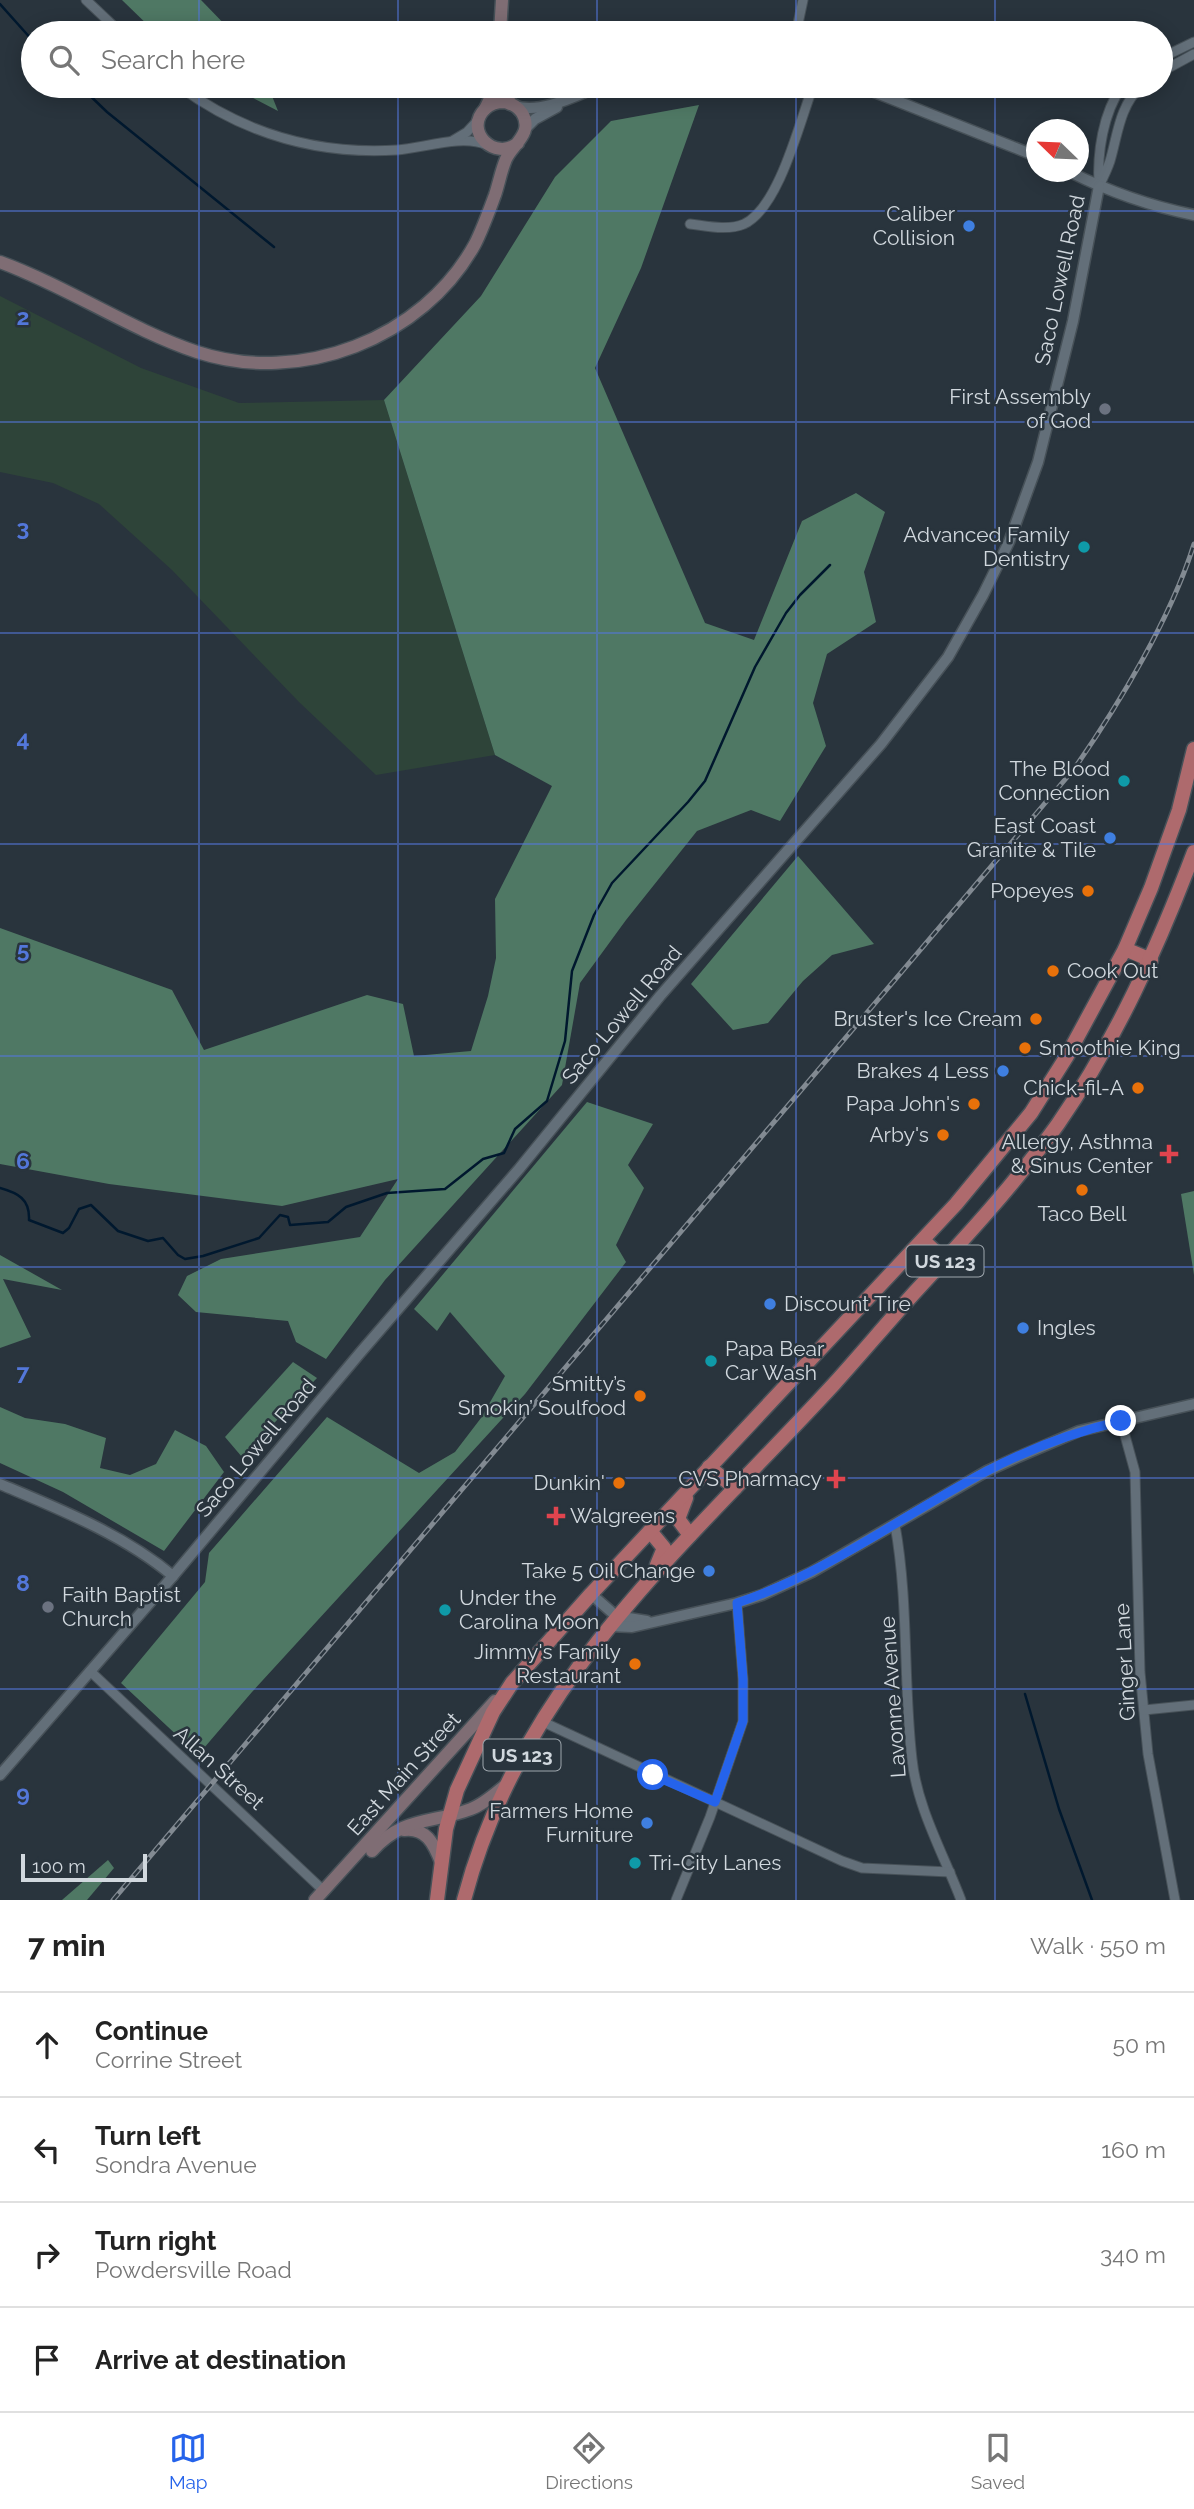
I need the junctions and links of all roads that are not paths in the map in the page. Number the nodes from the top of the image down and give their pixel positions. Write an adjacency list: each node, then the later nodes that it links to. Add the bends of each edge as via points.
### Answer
1 (86, 0): 4 (street)
2 (502, 0): 5 (main road)
3 (803, 0): 6 (street)
4 (108, 21)
5 (501, 21)
6 (799, 21)
7 (1194, 42): 8 (street)
8 (1173, 52)
9 (1194, 54): 10 (street)
10 (1173, 65)
11 (196, 98): 23 (street, via 247,126 325,148 397,150)
12 (490, 98): 21 (main road)
13 (509, 98): 20 (main road)
14 (567, 98): 20 (street, via 527,110)
15 (571, 98): 22 (street)
16 (809, 98): 31 (street, via 786,163 760,212 732,228)
17 (890, 98): 26 (street)
18 (1116, 98): 28 (street, via 1098,158)
19 (1130, 98): 28 (street)
20 (512, 105): 21 (main road, via 499,102); 22 (main road, via 524,119)
21 (482, 113): 23 (street, via 467,132); 25 (main road, via 479,134)
22 (525, 129): 24 (main road)
23 (450, 142): 25 (street, via 479,141)
24 (518, 143): 25 (main road, via 509,149); 29 (main road, via 505,161)
25 (491, 147): 29 (main road, via 497,167)
26 (1026, 152)
27 (1089, 181): 28 (street)
28 (1099, 186): 30 (street); 49 (street, Saco Lowell Road, via 1073,321 1038,462 1009,542 948,657 881,744 660,996)
29 (496, 192): 32 (main road, via 475,244 438,293 374,339 324,357 269,362 200,353)
30 (1194, 215)
31 (690, 223)
32 (0, 262)
33 (1193, 758): 35 (highway, US 123, via 1179,810)
34 (1194, 852): 36 (highway, US 123)
35 (1125, 949): 36 (highway); 37 (highway, US 123, via 1031,1113)
36 (1151, 960): 38 (highway, US 123, via 1058,1123)
37 (923, 1240): 38 (highway); 41 (highway, US 123)
38 (945, 1261): 44 (highway, US 123)
39 (1194, 1404): 40 (street)
40 (1121, 1421): 45 (street, via 1079,1431 987,1471); 56 (street, Ginger Lane, via 1135,1472)
41 (709, 1467): 43 (highway, US 123); 44 (highway)
42 (0, 1484): 49 (street, via 108,1533)
43 (691, 1487): 46 (highway, US 123); 47 (highway, via 678,1514)
44 (735, 1488): 47 (highway, US 123)
45 (895, 1525): 51 (street, via 812,1572); 64 (street, Lavonne Avenue, via 902,1564 912,1760 920,1801)
46 (650, 1531): 48 (highway, via 664,1548); 50 (highway, US 123)
47 (690, 1535): 48 (highway, US 123)
48 (654, 1573): 52 (highway, US 123)
49 (173, 1576): 53 (street, Saco Lowell Road)
50 (591, 1594): 52 (street); 54 (highway, US 123)
51 (737, 1603): 52 (street, via 632,1627); 60 (street, via 743,1721)
52 (613, 1621): 57 (highway, US 123)
53 (90, 1671): 58 (street, Saco Lowell Road); 65 (street, Allan Street)
54 (512, 1683): 61 (highway, US 123, via 479,1738); 65 (main road, East Main Street)
55 (1194, 1704): 56 (street)
56 (1144, 1710): 70 (street, Ginger Lane)
57 (541, 1721): 59 (highway, US 123); 60 (street)
58 (0, 1775)
59 (507, 1784): 61 (main road, East Main Street, via 477,1806); 67 (highway, US 123)
60 (715, 1802): 64 (street, via 862,1868); 68 (street)
61 (450, 1814): 62 (main road, East Main Street); 63 (highway, US 123)
62 (393, 1832): 63 (main road, via 411,1829 425,1835); 65 (main road, East Main Street)
63 (441, 1862): 66 (highway, US 123)
64 (950, 1872): 69 (street, Lavonne Avenue)
65 (320, 1896)
66 (437, 1900)
67 (464, 1900)
68 (676, 1900)
69 (961, 1900)
70 (1175, 1900)

